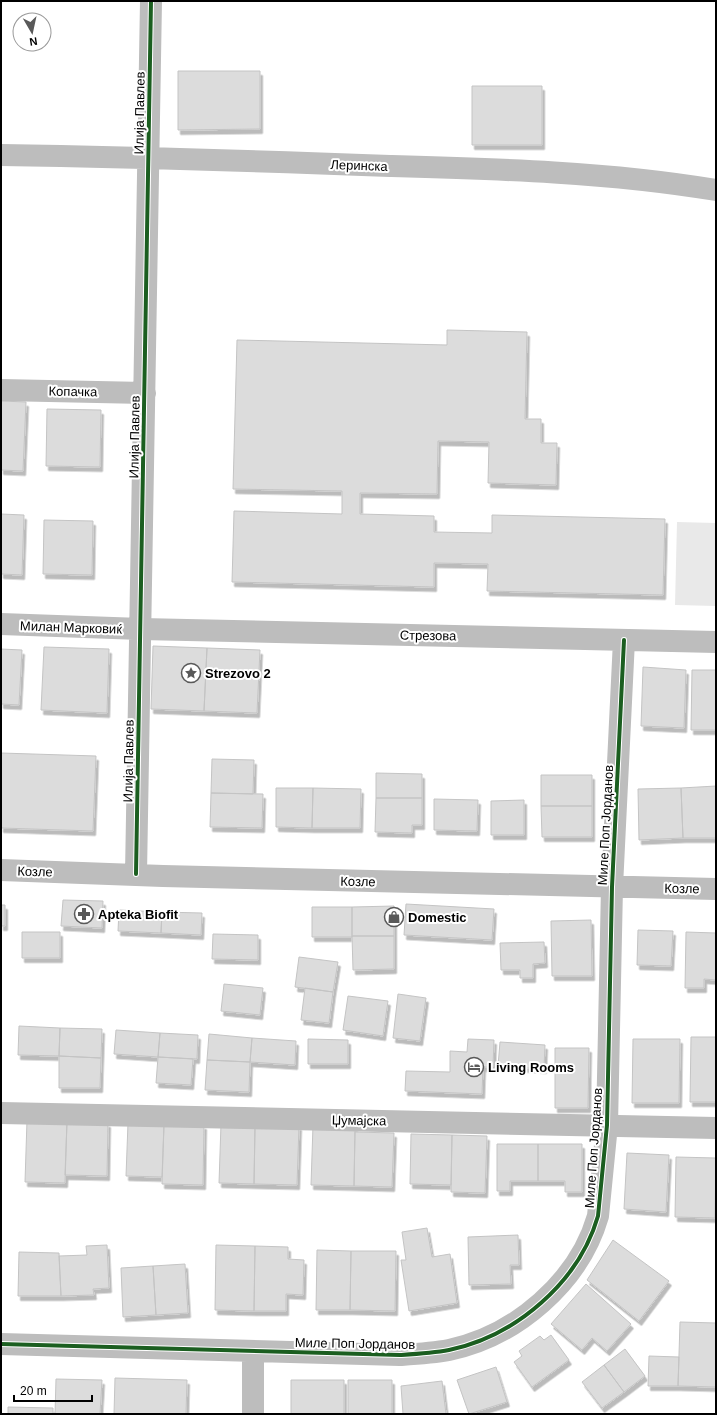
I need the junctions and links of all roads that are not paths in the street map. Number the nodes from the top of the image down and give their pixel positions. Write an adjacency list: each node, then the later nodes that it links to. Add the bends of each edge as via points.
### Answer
1 (151, 1): 3 (street, Илија Павлев)
2 (1, 155): 3 (street, Леринска)
3 (148, 158): 4 (street, Леринска, via 466,168 589,175); 6 (street, Илија Павлев)
4 (716, 190)
5 (1, 390): 6 (street, Копачка)
6 (144, 393): 8 (street, Илија Павлев)
7 (1, 624): 8 (street, Милан Марковиќ)
8 (140, 629): 9 (street, Стрезова); 12 (street, Илија Павлев)
9 (624, 640): 10 (street, Стрезова); 13 (street, Миле Поп Јорданов)
10 (716, 642)
11 (1, 870): 12 (street, Козле)
12 (136, 874): 13 (street, Козле)
13 (612, 887): 14 (street, Козле); 16 (street, Миле Поп Јорданов)
14 (716, 889)
15 (1, 1113): 16 (street, Џумајска)
16 (607, 1125): 17 (street, Џумајска); 19 (street, Миле Поп Јорданов, via 595,1228 582,1254 564,1280 522,1319 473,1342 450,1350 427,1353 400,1355)
17 (716, 1128)
18 (1, 1344): 19 (street, Миле Поп Јорданов)
19 (253, 1352): 20 (street)
20 (253, 1414)

